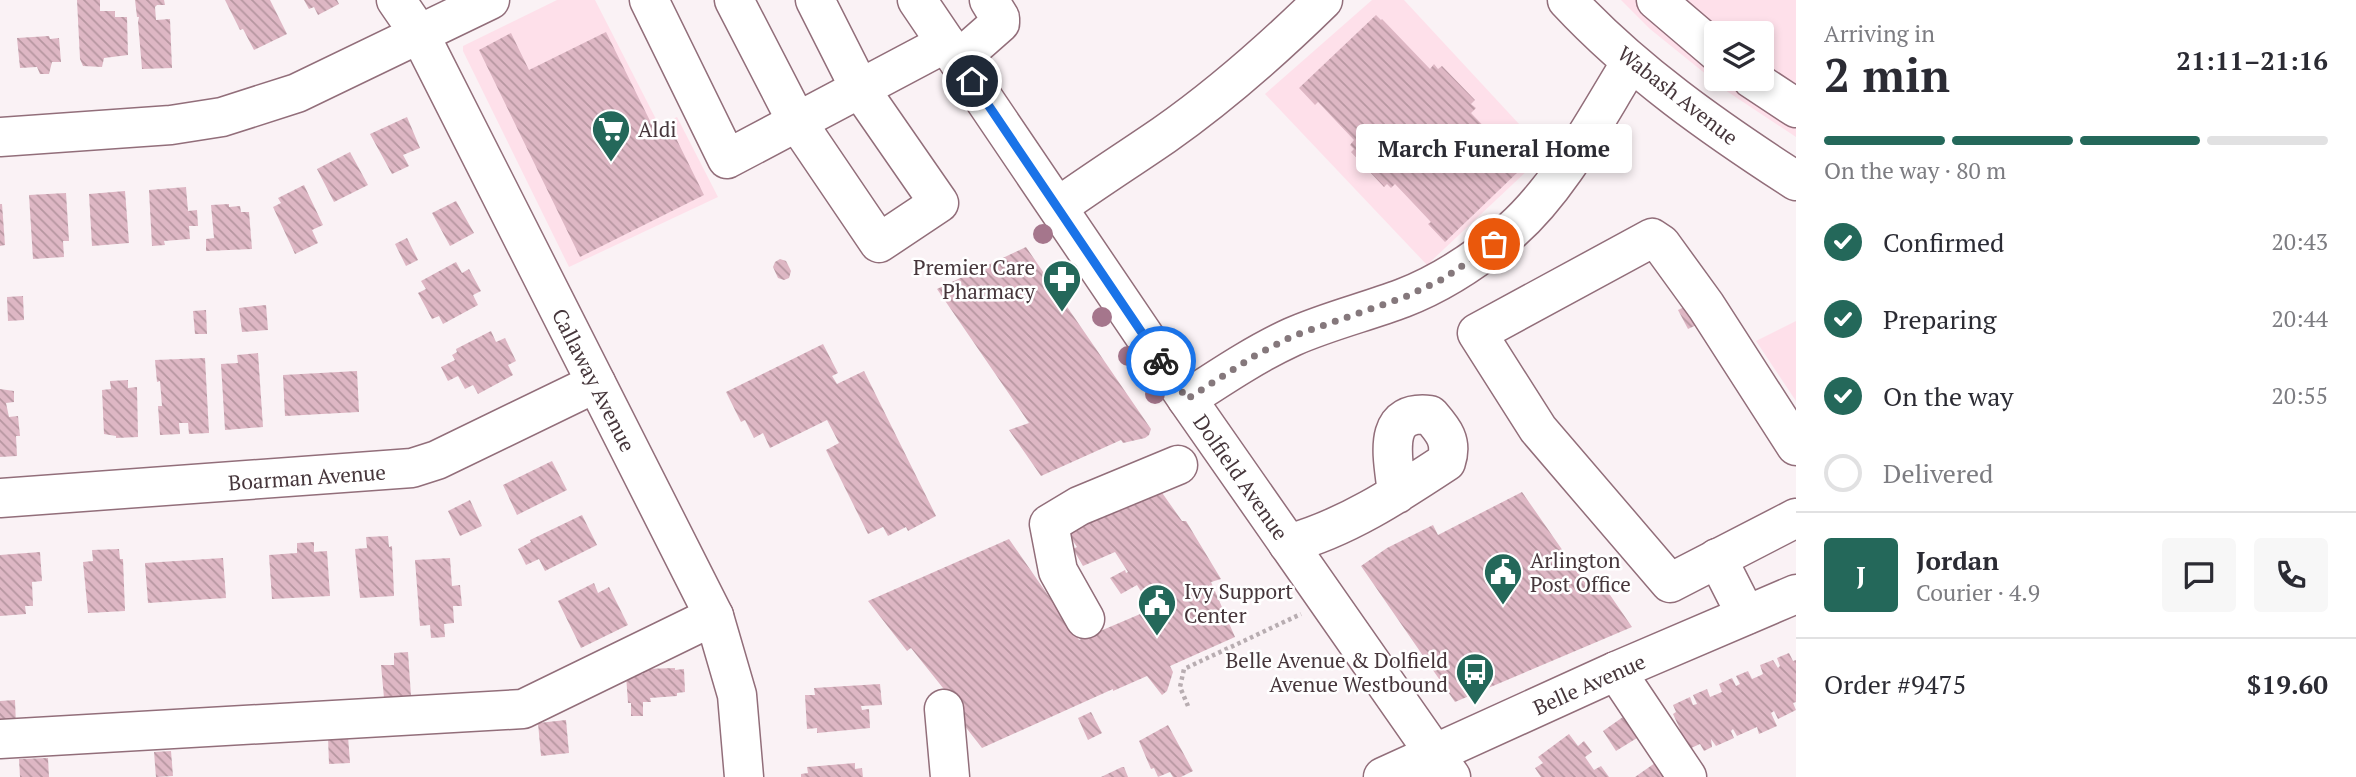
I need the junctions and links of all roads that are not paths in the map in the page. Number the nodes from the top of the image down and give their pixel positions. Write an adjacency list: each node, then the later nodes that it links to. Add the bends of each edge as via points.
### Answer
1 (396, 0): 11 (street, Callaway Avenue)
2 (491, 0): 11 (street)
3 (649, 0): 18 (street, via 727,159)
4 (734, 0): 18 (street)
5 (815, 0): 15 (street)
6 (916, 0): 13 (street, Dolfield Avenue)
7 (989, 0): 13 (street, via 1000,23)
8 (1322, 0): 21 (street, via 1218,94)
9 (1567, 0): 14 (street, Wabash Avenue)
10 (1656, 0): 12 (street)
11 (420, 35): 19 (street, via 297,93 222,117); 22 (street, Callaway Avenue)
12 (1704, 41)
13 (952, 51): 15 (street); 21 (street, Dolfield Avenue)
14 (1631, 62): 20 (street, Wabash Avenue, via 1717,129); 23 (street, via 1555,183 1512,230 1476,258 1405,297 1293,336)
15 (860, 89): 18 (street); 18 (street, via 939,203 878,243)
16 (1770, 91): 17 (street)
17 (1796, 108)
18 (797, 122)
19 (0, 137)
20 (1796, 181)
21 (1058, 206): 23 (street, Dolfield Avenue)
22 (596, 383): 27 (street, Boarman Avenue, via 438,460 412,468); 33 (street, Callaway Avenue)
23 (1187, 399): 29 (street, Dolfield Avenue)
24 (1796, 446): 30 (street, via 1706,306 1652,238 1477,333 1538,429 1670,583)
25 (1178, 466): 34 (street, via 1079,506 1049,524 1058,571)
26 (1397, 494): 29 (street, via 1317,536)
27 (0, 498)
28 (1796, 518): 30 (street)
29 (1288, 544): 38 (street, Dolfield Avenue)
30 (1717, 558): 32 (street)
31 (1796, 594): 32 (street, Belle Avenue)
32 (1746, 615): 35 (street, Belle Avenue)
33 (714, 616): 37 (street, via 523,709); 40 (street, Callaway Avenue, via 737,695)
34 (1086, 619)
35 (1616, 671): 38 (street, Belle Avenue); 42 (street)
36 (944, 709): 41 (street)
37 (0, 739)
38 (1443, 765): 39 (street, Belle Avenue)
39 (1389, 776)
40 (744, 777)
41 (950, 777)
42 (1687, 777)

